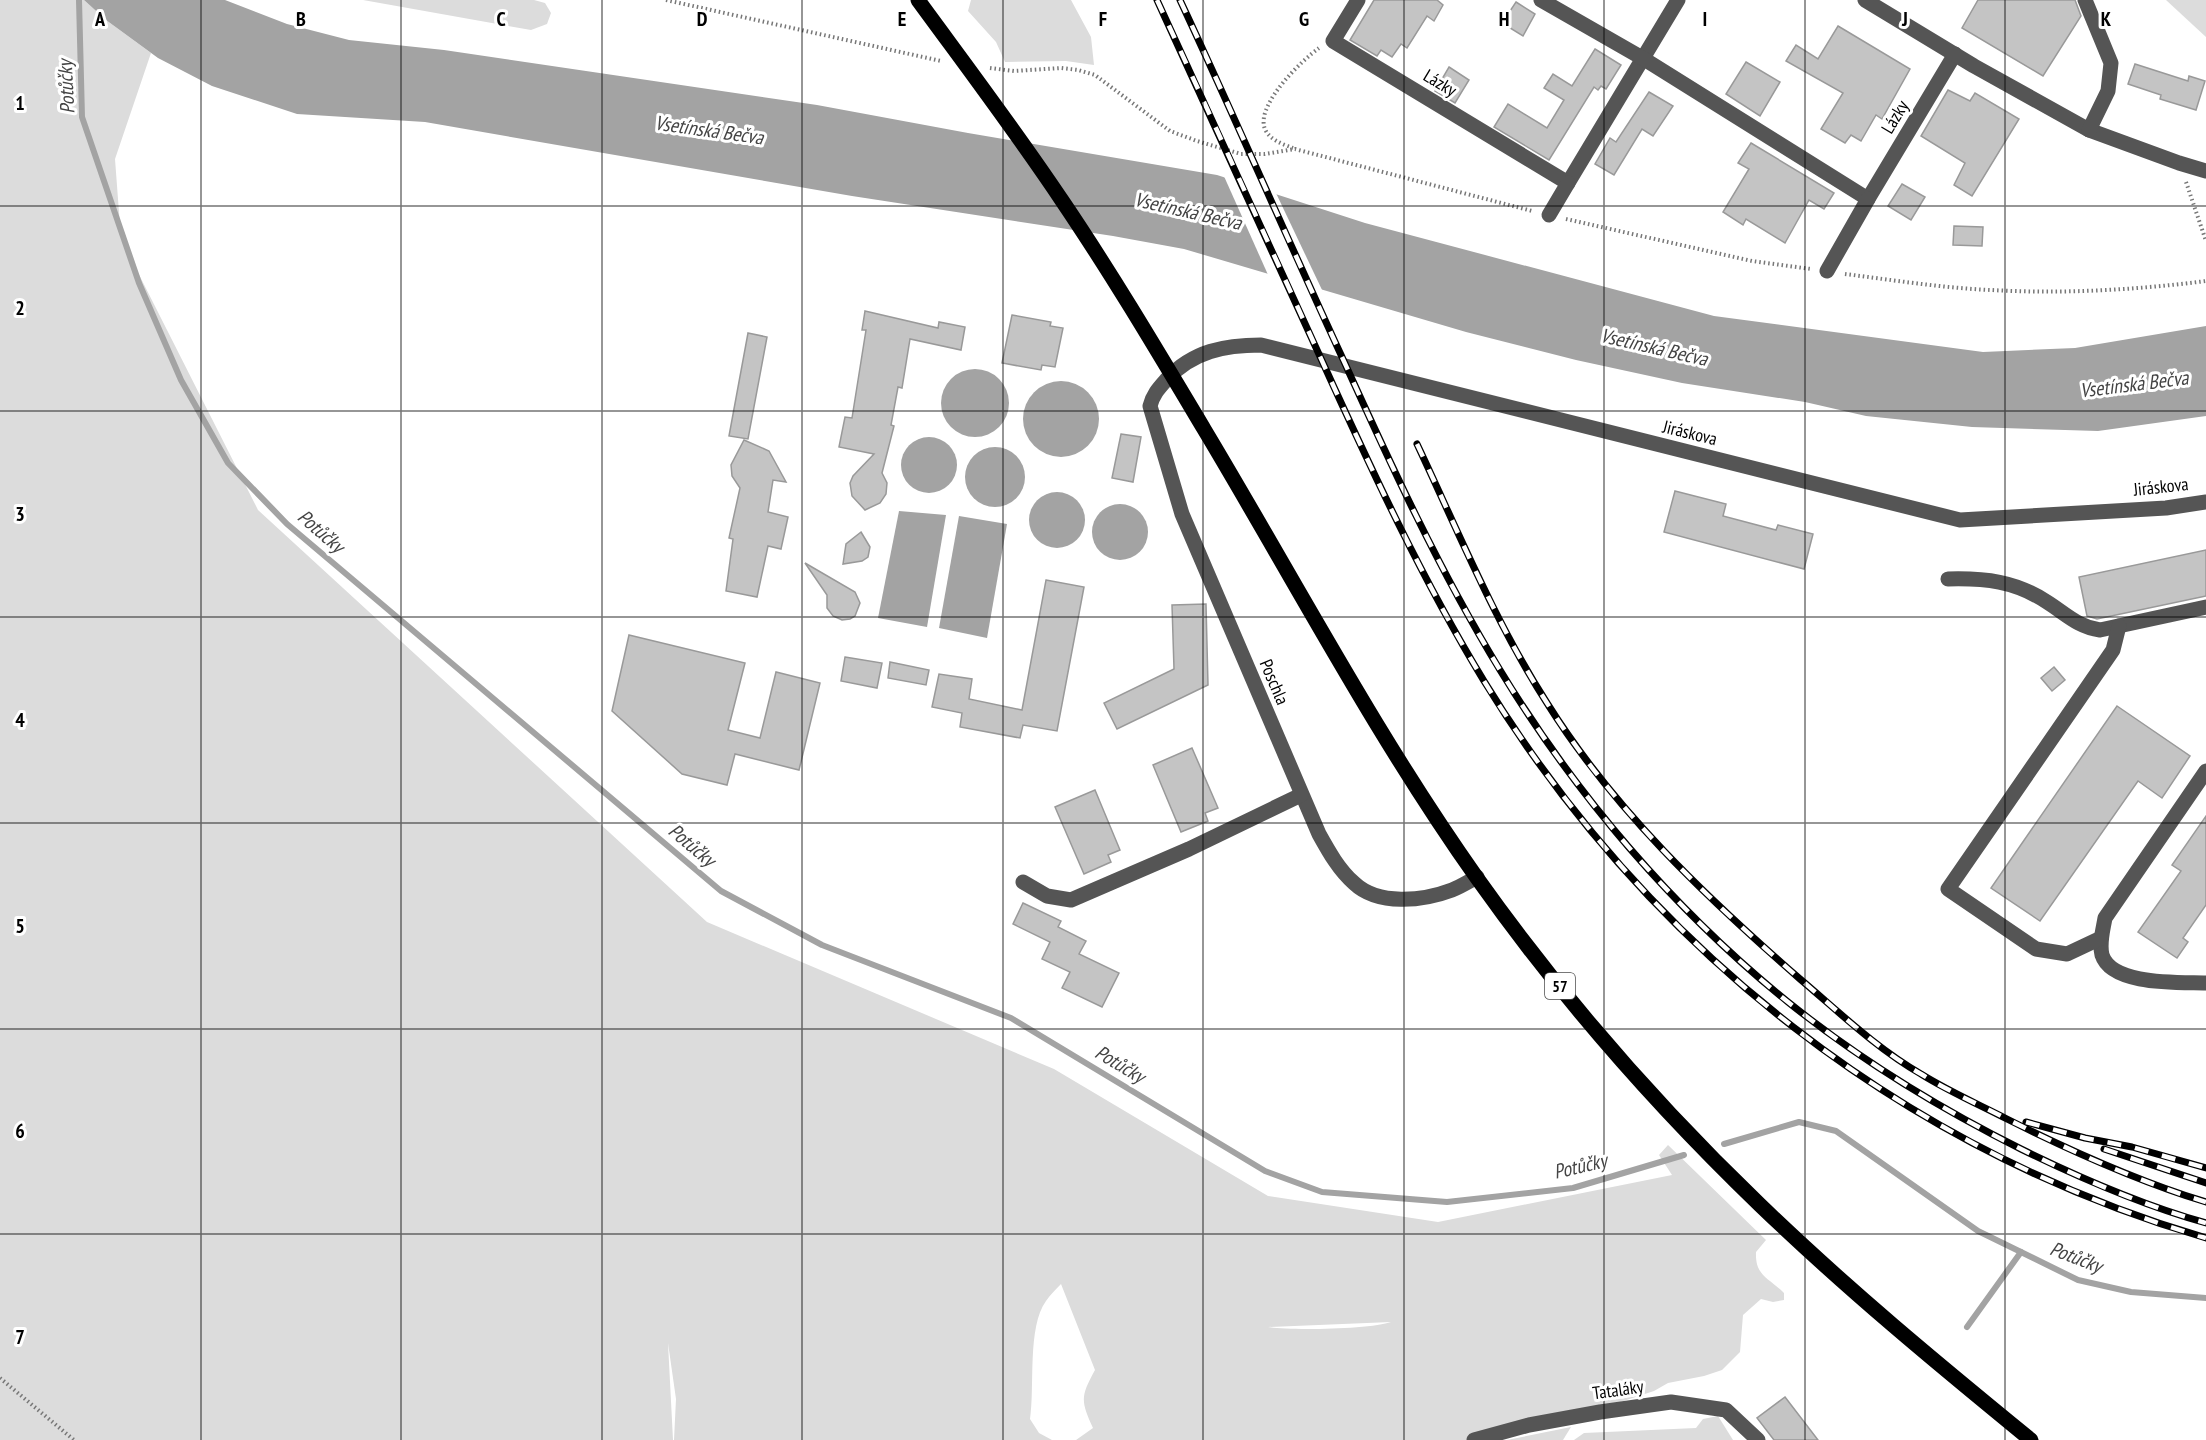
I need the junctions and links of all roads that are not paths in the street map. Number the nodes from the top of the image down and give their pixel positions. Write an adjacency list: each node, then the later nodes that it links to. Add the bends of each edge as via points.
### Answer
1 (918, 0): 22 (main road, 57, via 1065,205 1133,310 1395,755)
2 (1358, 0): 11 (street, Lázky, via 1333,41)
3 (1541, 0): 8 (street)
4 (1678, 0): 8 (street)
5 (1865, 0): 7 (street)
6 (2085, 0): 9 (street, via 2111,63 2108,91)
7 (1955, 54): 9 (street); 12 (street, Lázky)
8 (1644, 59): 11 (street); 12 (street)
9 (2089, 130): 10 (street)
10 (2206, 171)
11 (1568, 183): 13 (street)
12 (1868, 199): 14 (street, Lázky)
13 (1549, 215)
14 (1827, 271)
15 (1175, 370): 16 (street, Jiráskova, via 1199,354 1261,345 1960,520 2166,508); 21 (street, Poschla, via 1153,394 1150,406 1182,514)
16 (2206, 502)
17 (1948, 579): 19 (street, via 1982,578 2008,584 2046,601 2086,628)
18 (2206, 607): 19 (street)
19 (2119, 626): 24 (street, via 2113,650 1948,889 2036,949 2067,954)
20 (2206, 771): 24 (street, via 2105,918)
21 (1301, 795): 22 (street, Poschla, via 1336,864 1355,885 1372,895 1419,898 1451,891); 23 (street, via 1071,900 1047,896)
22 (1477, 878): 28 (main road, 57, via 1614,1051 1760,1206 1857,1295)
23 (1023, 882)
24 (2101, 938): 25 (street, via 2103,957 2114,971 2137,979)
25 (2206, 983)
26 (1474, 1440): 27 (street, Tataláky, via 1529,1425 1671,1402 1726,1410)
27 (1758, 1440)
28 (2031, 1440)

